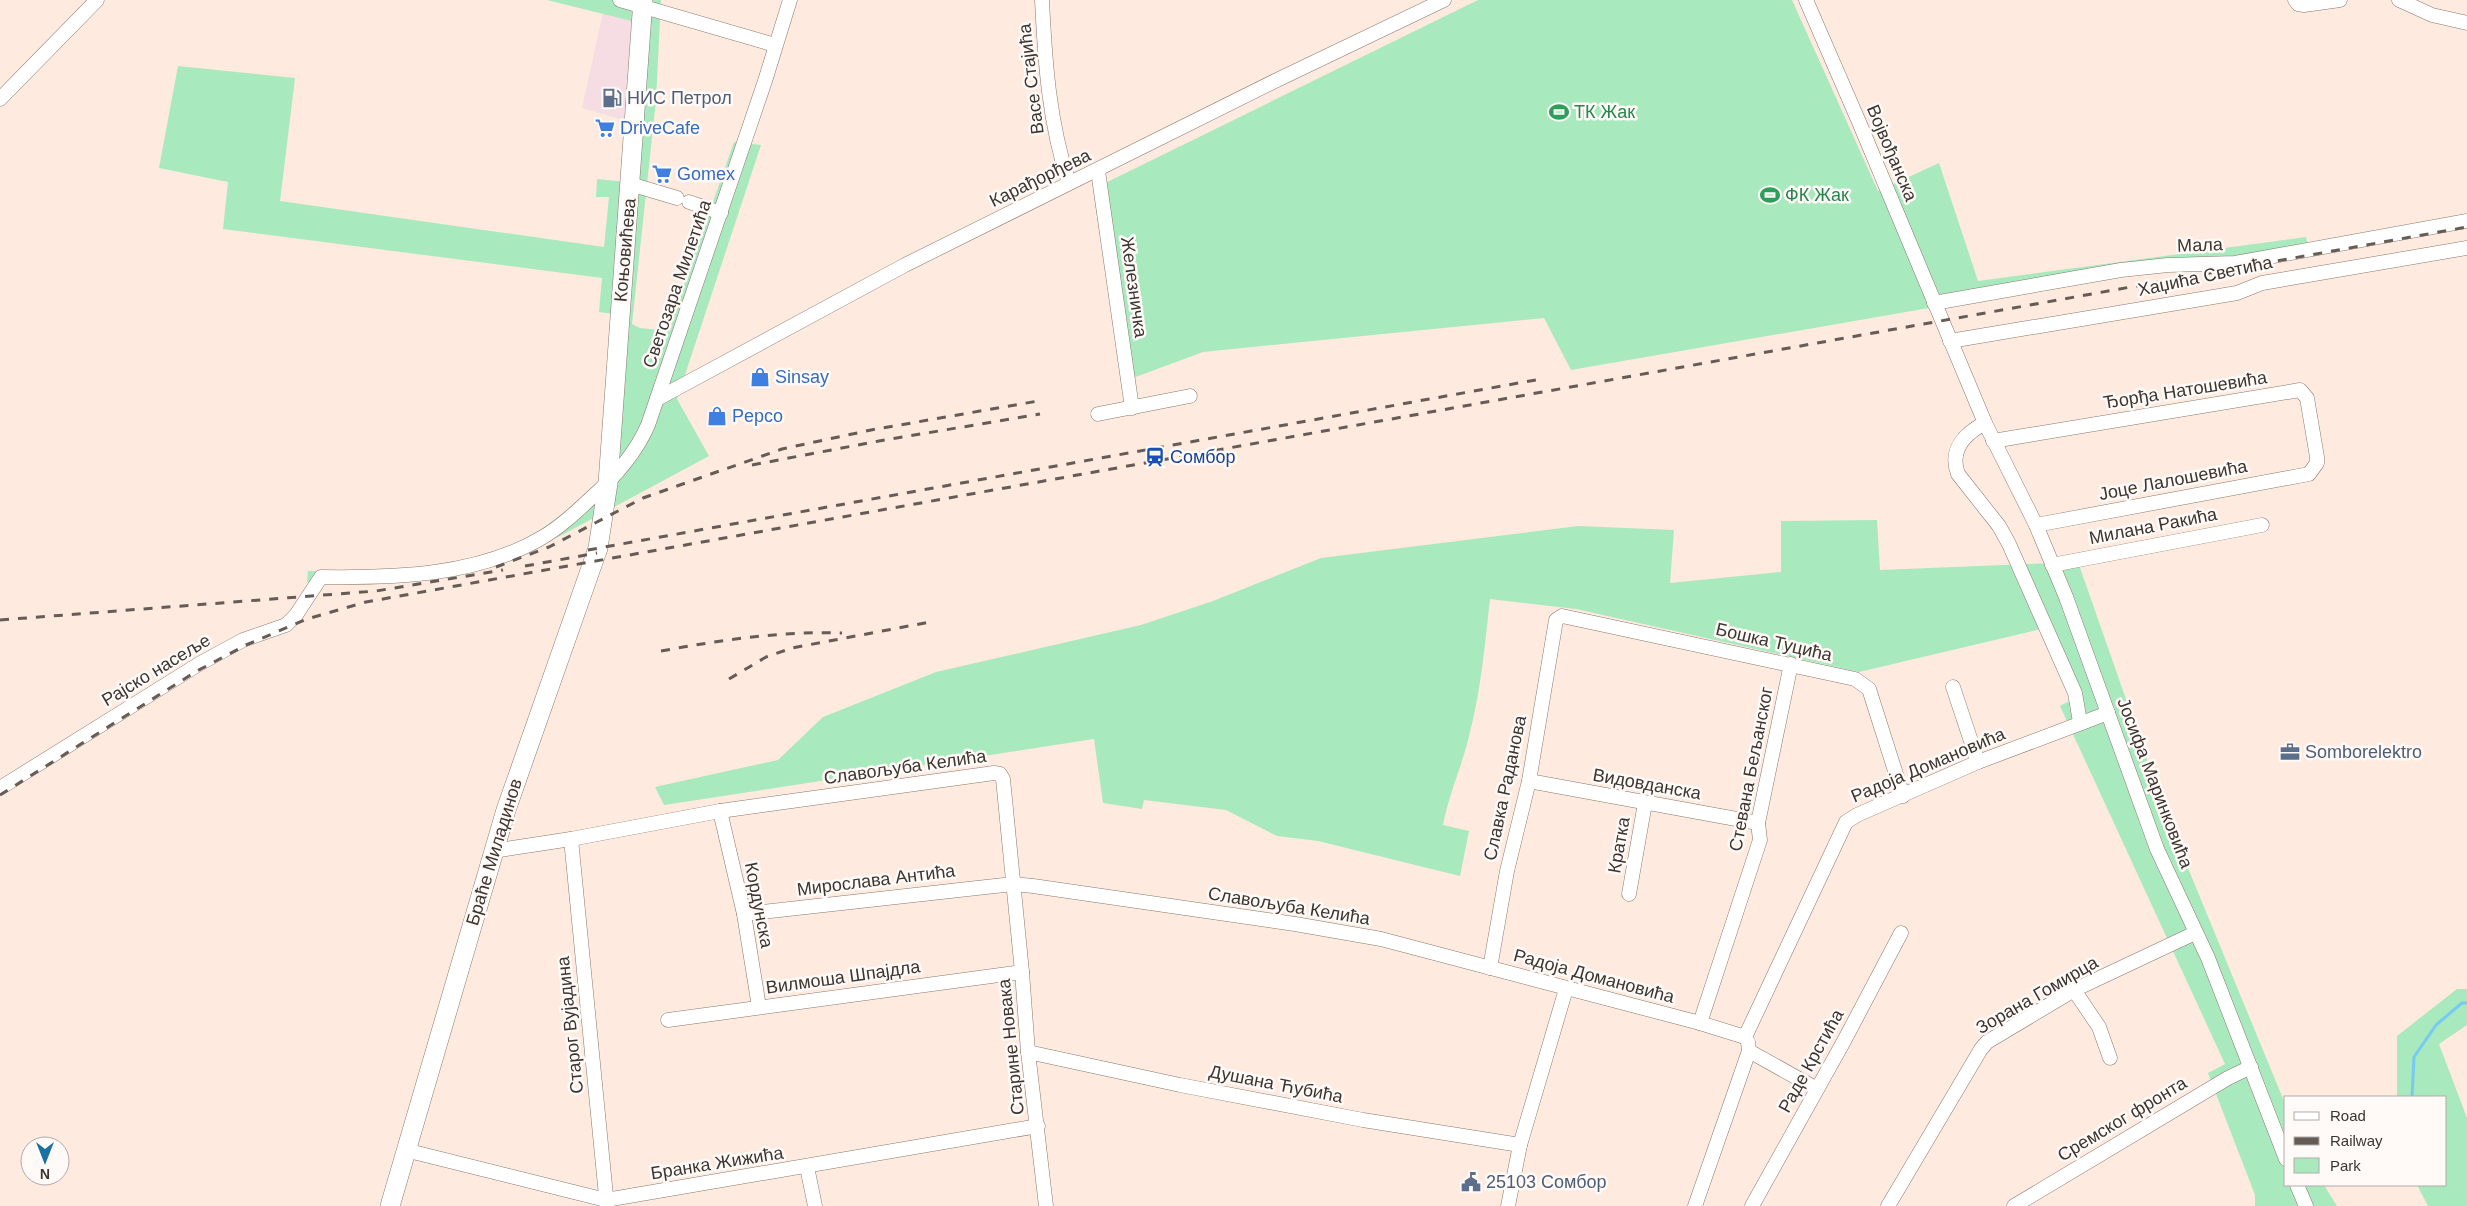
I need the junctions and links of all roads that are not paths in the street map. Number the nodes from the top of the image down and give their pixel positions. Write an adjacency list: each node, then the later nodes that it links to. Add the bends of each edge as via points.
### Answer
1 (97, 0): 13 (street)
2 (620, 0): 10 (street)
3 (790, 0): 12 (street, Светозара Милетића)
4 (1042, 0): 15 (street, Васе Стајића, via 1049,97)
5 (1444, 0): 14 (street, Карађорђева)
6 (1806, 0): 20 (street, Војвођанска)
7 (2295, 0): 8 (street, via 2304,5)
8 (2340, 0)
9 (2399, 0): 11 (street, via 2432,15)
10 (643, 3): 12 (street); 16 (main road, Коњовићева)
11 (2467, 23)
12 (775, 46): 17 (street, Светозара Милетића)
13 (0, 99)
14 (1098, 171): 15 (street, Карађорђева); 25 (street, Железничка)
15 (1069, 183): 24 (street, Карађорђева, via 905,265)
16 (630, 184): 17 (street); 30 (main road, Коњовићева)
17 (720, 213): 24 (street, Светозара Милетића)
18 (2467, 221): 20 (street, Мала, via 2235,263 2121,270)
19 (2467, 248): 22 (street, Хаџића Светића, via 2262,283 2237,292)
20 (1934, 303): 21 (street, Војвођанска)
21 (1941, 321): 22 (street, Јосифа Маринковића)
22 (1950, 341): 27 (street, Јосифа Маринковића)
23 (1190, 396): 25 (street)
24 (657, 400): 30 (street, Светозара Милетића, via 640,446)
25 (1132, 408): 26 (street)
26 (1098, 414)
27 (1985, 423): 28 (street, Јосифа Маринковића); 39 (street, via 1958,444 1954,464 2009,544 2075,693)
28 (1993, 441): 29 (street, Ђорђа Натошевића, via 2300,390 2307,398 2318,457); 32 (street, Јосифа Маринковића)
29 (2314, 468): 32 (street, Јоце Лалошевића, via 2309,474)
30 (607, 492): 34 (street, Светозара Милетића, via 530,545 511,553 437,571 393,576); 48 (main road, Браће Миладинов, via 598,548)
31 (2262, 525): 33 (street, Милана Ракића)
32 (2036, 526): 33 (street, Јосифа Маринковића)
33 (2052, 565): 38 (street, Јосифа Маринковића)
34 (321, 577): 42 (street, Рајско насеље, via 286,625 243,640 199,664)
35 (1559, 617): 36 (street, Бошка Туцића, via 1569,616); 41 (street, Славка Раданова)
36 (1791, 664): 43 (street, Бошка Туцића, via 1855,679 1869,689); 46 (street, Стевана Бељанског)
37 (1953, 687): 40 (street)
38 (2108, 713): 39 (street, Радоја Домановића); 52 (street, Јосифа Маринковића, via 2157,849)
39 (2080, 722): 40 (street, Радоја Домановића)
40 (1978, 762): 43 (street, Радоја Домановића)
41 (1529, 781): 44 (street, Видовданска); 54 (street, Славка Раданова, via 1507,870)
42 (0, 788)
43 (1903, 796): 61 (street, Радоја Домановића, via 1846,822)
44 (1645, 803): 46 (street, Видовданска); 50 (street, Кратка)
45 (720, 811): 47 (street, Славољуба Келића); 49 (street, Славољуба Келића, via 1000,774 1003,778); 51 (street, Кордунска)
46 (1758, 823): 60 (street, Стевана Бељанског, via 1760,840)
47 (571, 839): 48 (street, Славољуба Келића); 72 (street, Старог Вујадина)
48 (493, 851): 68 (main road, Браће Миладинов)
49 (1013, 884): 51 (street, Мирослава Антића); 54 (street, Славољуба Келића, via 1295,924 1381,940); 55 (street, Старине Новака)
50 (1629, 894)
51 (744, 914): 58 (street, Кордунска)
52 (2195, 932): 57 (street, Зорана Гомирца); 64 (street, Јосифа Маринковића)
53 (1901, 934): 65 (street, Раде Крстића)
54 (1490, 968): 56 (street, Радоја Домановића)
55 (1022, 972): 58 (street, Вилмоша Шпајдла); 62 (street, Старине Новака)
56 (1566, 989): 60 (street, Радоја Домановића); 67 (street)
57 (2074, 990): 63 (street, via 2099,1027); 79 (street, Зорана Гомирца, via 1987,1042)
58 (759, 1007): 59 (street, Вилмоша Шпајдла)
59 (668, 1020)
60 (1700, 1023): 61 (street, Радоја Домановића)
61 (1747, 1044): 65 (street, Радоја Домановића); 77 (street)
62 (1028, 1052): 66 (street, Старине Новака); 67 (street, Душана Ћубића, via 1363,1120)
63 (2110, 1058)
64 (2251, 1067): 69 (street, Јосифа Маринковића); 80 (street, Сремског фронта)
65 (1817, 1089): 78 (street, Раде Крстића)
66 (1038, 1126): 70 (street, Бранка Жижића); 75 (street, Старине Новака)
67 (1520, 1145): 76 (street)
68 (406, 1150): 72 (street, Бранка Жижића); 73 (main road, Браће Миладинов)
69 (2284, 1154)
70 (807, 1167): 72 (street, Бранка Жижића); 74 (street)
71 (2297, 1186): 81 (street)
72 (607, 1203)
73 (390, 1206)
74 (815, 1206)
75 (1046, 1206)
76 (1512, 1206)
77 (1695, 1206)
78 (1752, 1206)
79 (1888, 1206)
80 (2014, 1206)
81 (2306, 1206)

